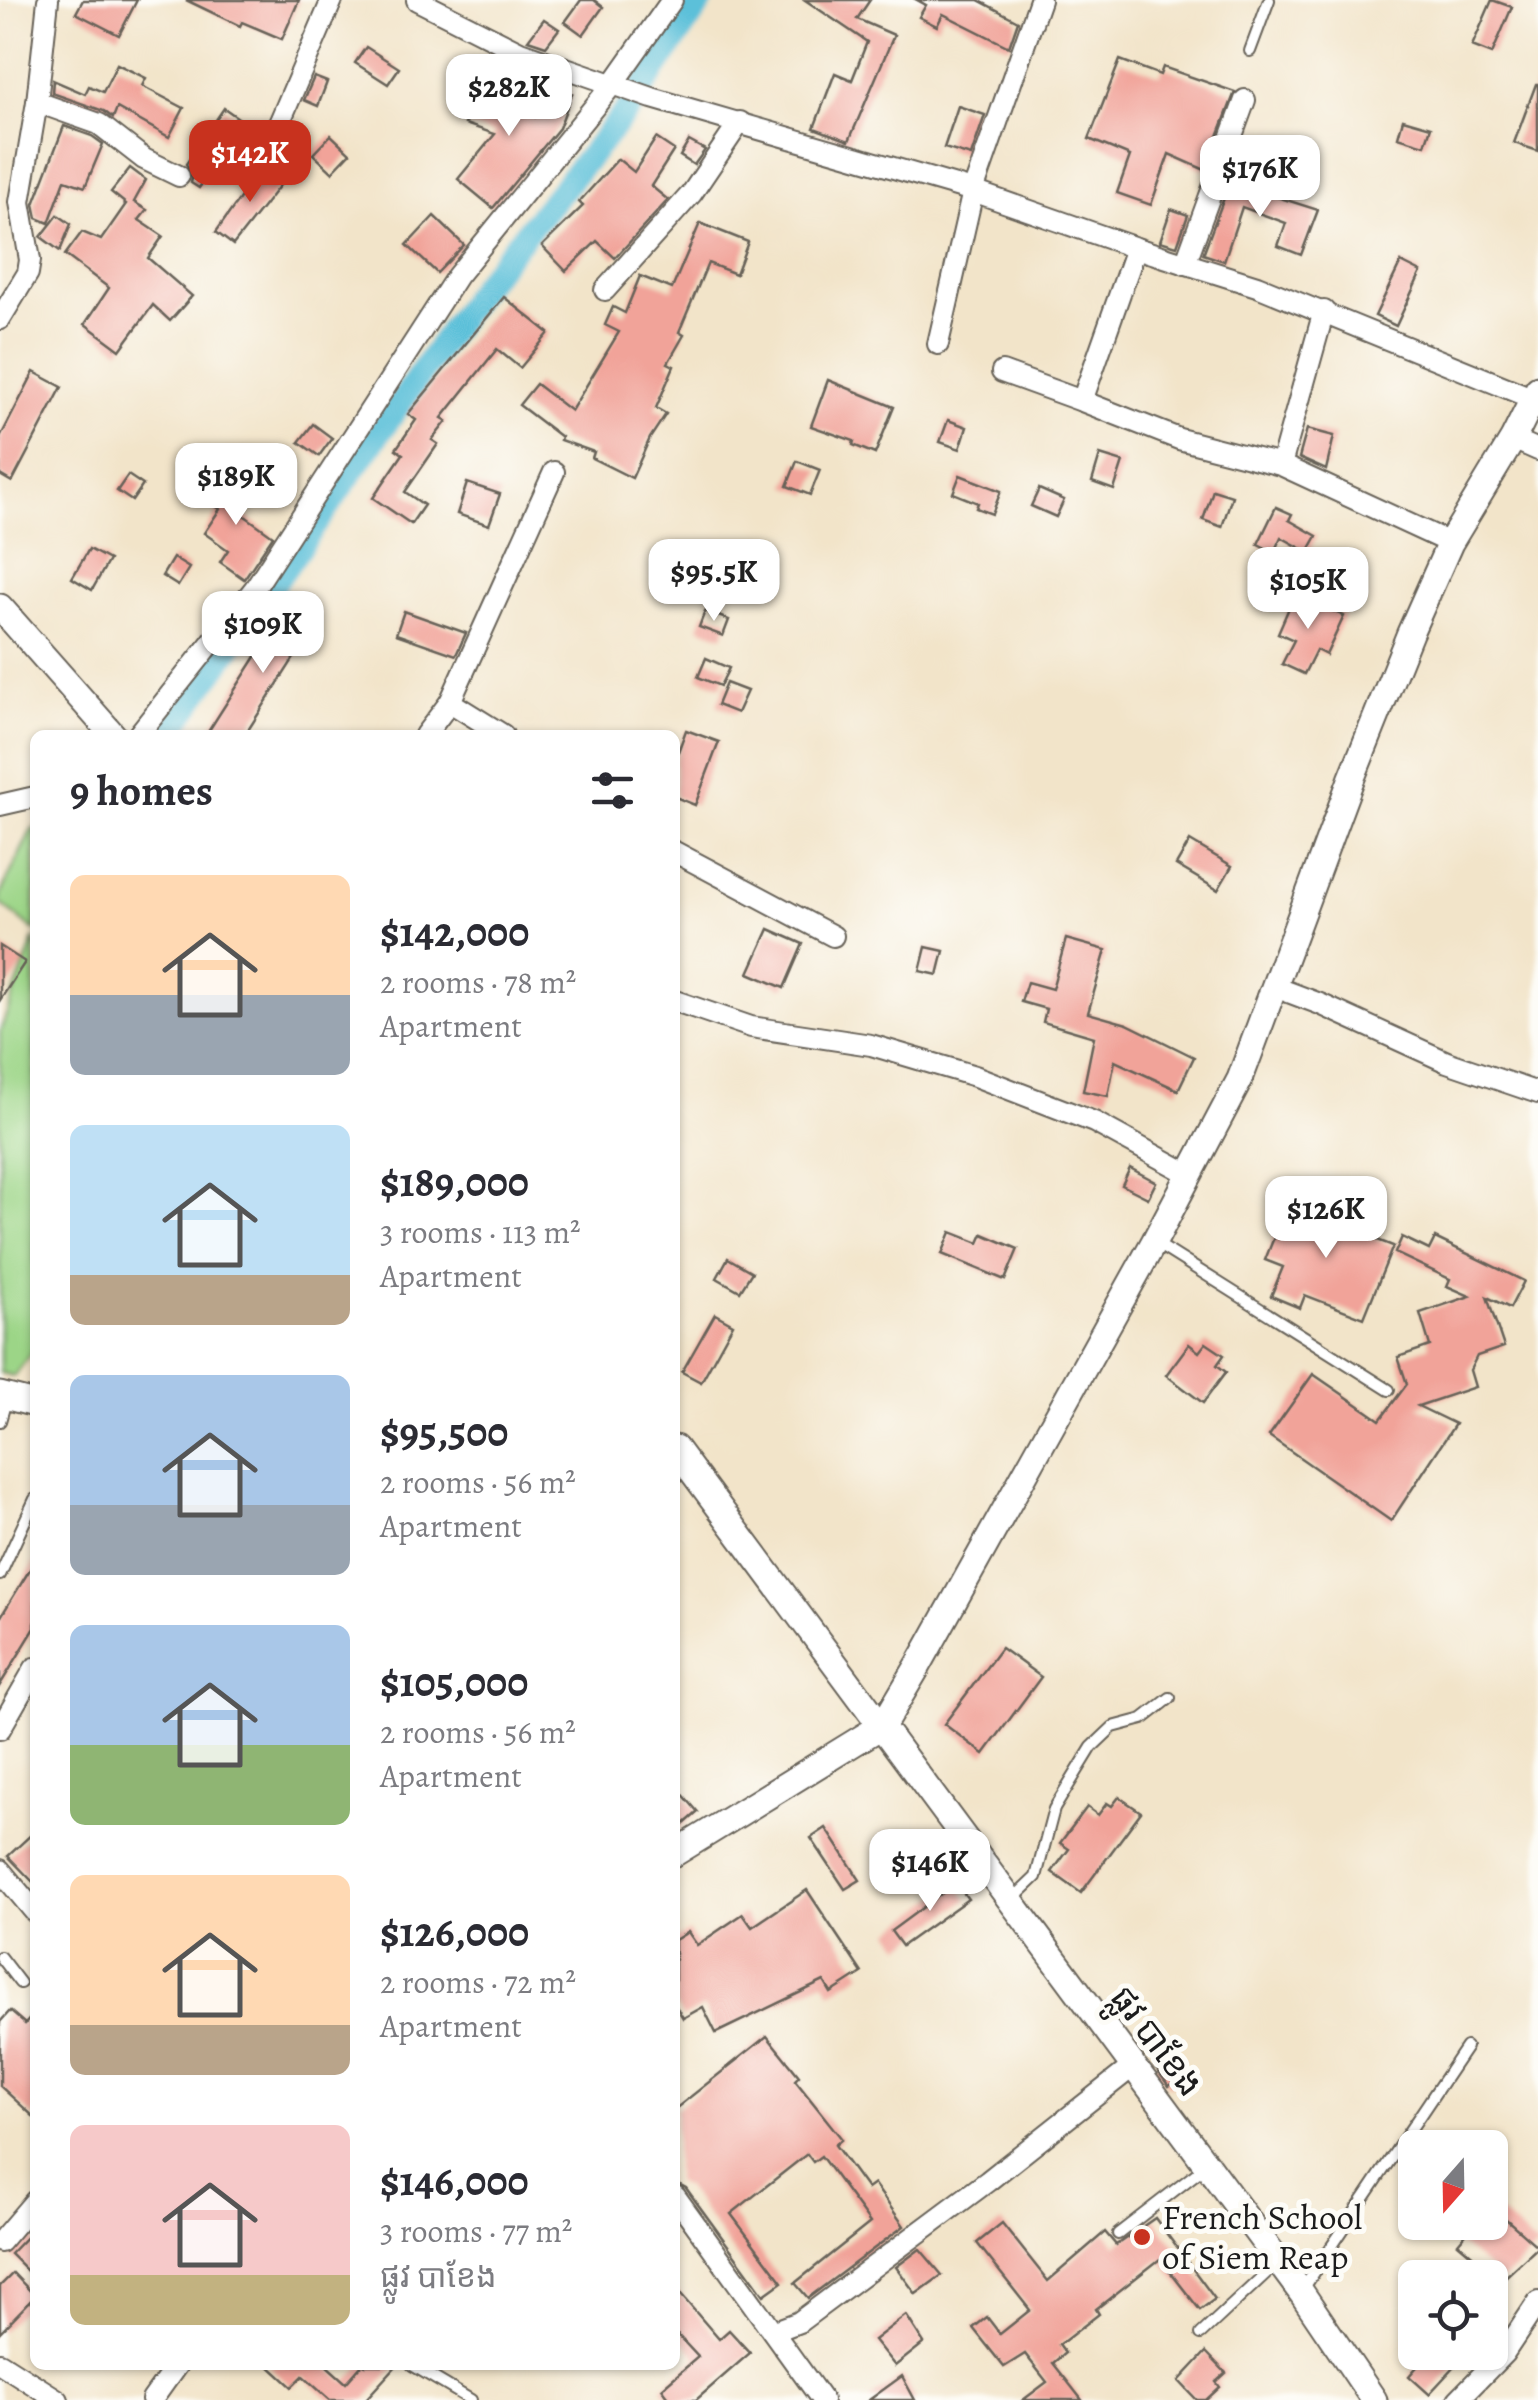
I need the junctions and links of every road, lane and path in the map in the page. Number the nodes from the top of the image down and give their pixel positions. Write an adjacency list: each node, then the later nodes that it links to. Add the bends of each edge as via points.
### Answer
1 (48, 0): 10 (street)
2 (332, 0): 12 (street)
3 (416, 0): 8 (street, via 520,52)
4 (672, 0): 8 (street)
5 (1040, 0): 14 (street)
6 (1269, 0): 7 (lane)
7 (1250, 50)
8 (620, 87): 11 (street); 32 (street, via 457,276 255,588)
9 (1245, 100): 16 (street)
10 (37, 102): 13 (street, via 99,124); 19 (street, via 20,202 28,273)
11 (740, 122): 14 (street); 17 (street, via 692,194)
12 (266, 154)
13 (179, 176)
14 (973, 190): 15 (street); 20 (street)
15 (1136, 248): 16 (street); 23 (street)
16 (1186, 264): 18 (street)
17 (605, 290)
18 (1324, 311): 22 (street); 26 (street)
19 (0, 319)
20 (938, 344)
21 (1002, 372): 23 (street)
22 (1536, 394): 24 (street)
23 (1082, 402): 26 (street, via 1178,439)
24 (1513, 438): 25 (street); 28 (street)
25 (1538, 450)
26 (1281, 465): 28 (street)
27 (554, 472): 30 (street)
28 (1450, 542): 39 (street, via 1358,762)
29 (0, 607): 31 (street)
30 (450, 702): 33 (street); 34 (street)
31 (108, 730)
32 (142, 730)
33 (429, 730)
34 (495, 730)
35 (30, 797): 36 (street)
36 (2, 802)
37 (680, 855): 38 (street)
38 (833, 936)
39 (1275, 987): 41 (street); 42 (street, via 1240,1079)
40 (680, 1004): 42 (street, via 751,1028 871,1046 975,1076 1094,1122)
41 (1538, 1094)
42 (1189, 1174): 43 (street)
43 (1154, 1242): 44 (lane); 52 (street)
44 (1390, 1390)
45 (2, 1404): 46 (street)
46 (30, 1404)
47 (680, 1455): 52 (street, ផ្លូវ បាខែង)
48 (30, 1510): 49 (lane)
49 (0, 1575)
50 (30, 1677): 53 (street)
51 (1170, 1698): 56 (lane, via 1092,1747 1054,1810 1036,1877)
52 (883, 1724): 54 (street); 56 (street, ផ្លូវ បាខែង)
53 (0, 1729)
54 (680, 1849)
55 (0, 1870): 57 (street)
56 (1009, 1902): 61 (street, ផ្លូវ បាខែង)
57 (30, 1906)
58 (0, 1957): 59 (lane)
59 (20, 1982)
60 (1466, 2047): 68 (lane)
61 (1132, 2067): 62 (street, ផ្លូវ បាខែង); 70 (street, via 798,2322)
62 (1206, 2166): 65 (lane); 67 (street, ផ្លូវ បាខែង)
63 (680, 2203): 70 (street)
64 (30, 2207): 66 (street)
65 (1118, 2234)
66 (0, 2242)
67 (1278, 2262): 68 (street, ផ្លូវ បាខែង); 71 (lane)
68 (1300, 2292): 79 (street, ផ្លូវ បាខែង)
69 (1538, 2302): 80 (street, via 1504,2353)
70 (774, 2331): 78 (street)
71 (1202, 2334)
72 (0, 2363): 75 (street)
73 (173, 2370): 76 (street)
74 (420, 2370): 77 (lane)
75 (58, 2400)
76 (152, 2400)
77 (471, 2400)
78 (822, 2400)
79 (1374, 2400)
80 (1458, 2400)

